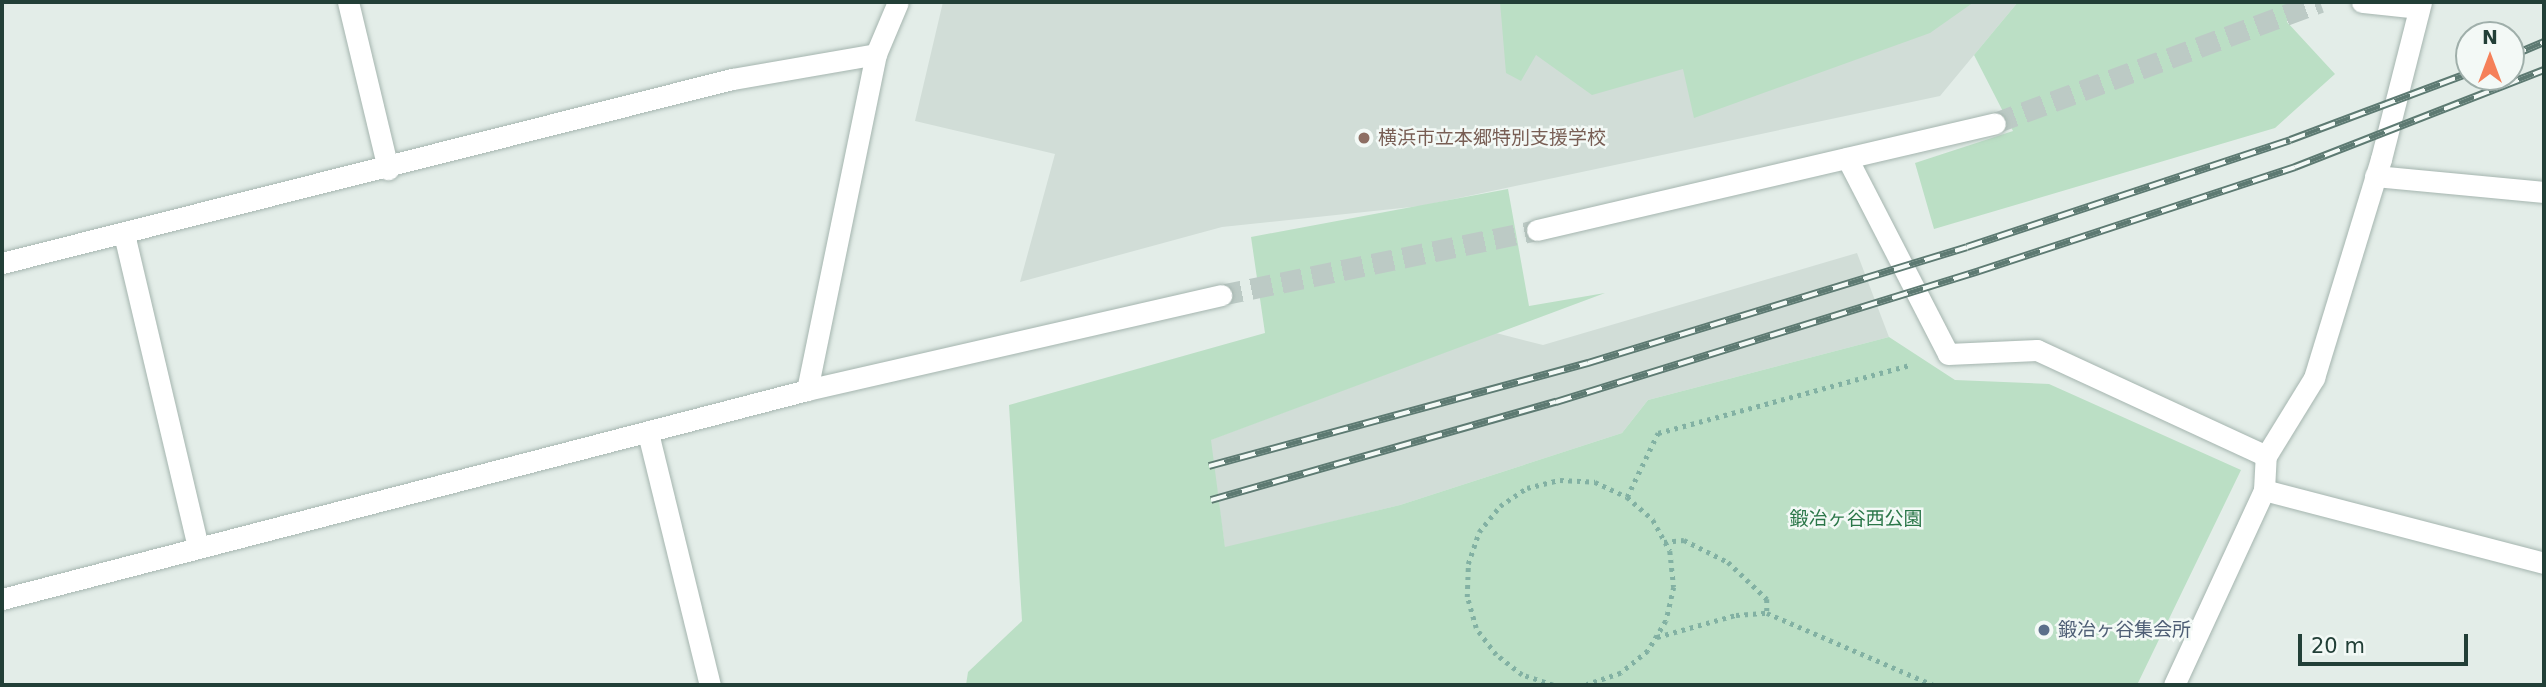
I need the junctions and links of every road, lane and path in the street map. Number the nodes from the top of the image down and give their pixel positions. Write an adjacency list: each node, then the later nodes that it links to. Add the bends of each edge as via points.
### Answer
1 (348, 2): 8 (street)
2 (898, 2): 5 (street)
3 (2362, 2): 4 (street)
4 (2420, 5): 9 (street)
5 (876, 54): 8 (street, via 732,79); 16 (street)
6 (1995, 123): 7 (street)
7 (1847, 158): 11 (street); 15 (street)
8 (388, 169): 12 (street)
9 (2375, 176): 10 (street); 18 (street, via 2314,378)
10 (2544, 192)
11 (1537, 230)
12 (124, 234): 13 (street); 22 (street)
13 (2, 263)
14 (1221, 295): 16 (street)
15 (1948, 354): 18 (street, via 2037,350); 20 (path, via 1658,433)
16 (807, 390): 17 (street)
17 (648, 433): 22 (street); 27 (street)
18 (2266, 456): 19 (street)
19 (2264, 490): 23 (street); 31 (street)
20 (1627, 497): 21 (path, via 1653,520); 28 (path, via 1595,482 1560,480 1518,494 1500,506 1479,533 1467,597 1476,628 1496,655 1522,675)
21 (1664, 542): 25 (path, via 1684,540 1728,562 1767,600); 26 (path, via 1674,587 1667,621)
22 (198, 546): 24 (street)
23 (2544, 563)
24 (2, 599)
25 (1767, 613): 26 (path, via 1736,615); 30 (path)
26 (1656, 637): 29 (path, via 1648,651 1621,673)
27 (710, 685)
28 (1553, 685)
29 (1587, 685)
30 (1933, 685)
31 (2174, 685)

